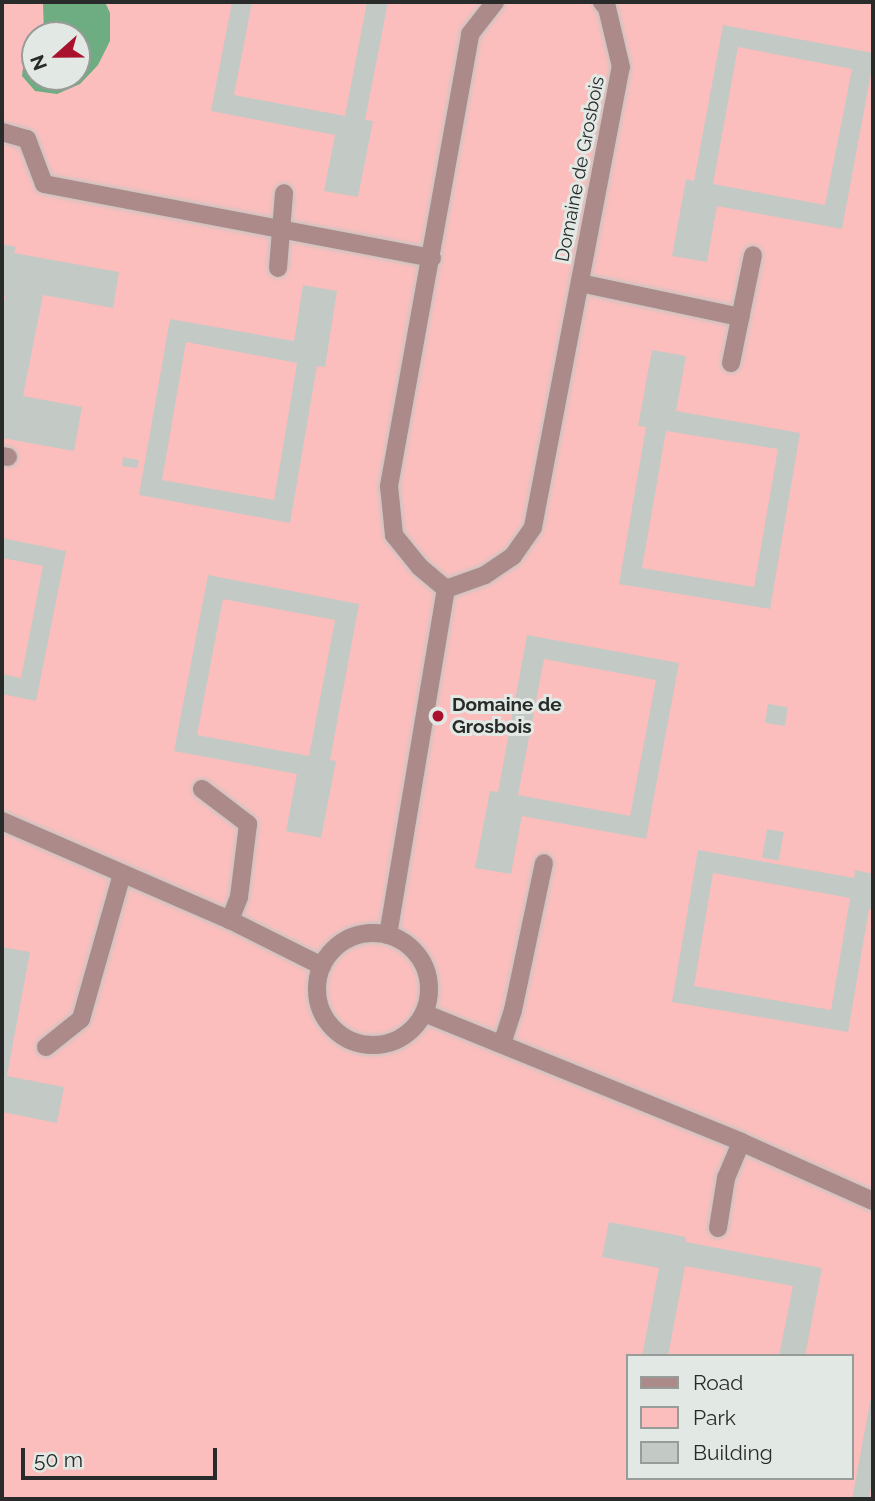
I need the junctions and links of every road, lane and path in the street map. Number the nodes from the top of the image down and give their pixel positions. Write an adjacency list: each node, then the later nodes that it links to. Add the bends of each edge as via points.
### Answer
1 (495, 2): 7 (lane, via 470,34)
2 (602, 2): 9 (lane, Domaine de Grosbois, via 621,67)
3 (2, 132): 5 (lane, via 27,139 44,184)
4 (284, 193): 5 (lane)
5 (281, 228): 7 (lane); 8 (lane)
6 (753, 255): 10 (lane)
7 (432, 258): 12 (lane, via 389,486 394,535)
8 (278, 268)
9 (580, 283): 10 (lane); 12 (lane, Domaine de Grosbois, via 533,527 513,556 485,575)
10 (740, 317): 11 (lane)
11 (731, 363)
12 (446, 589): 18 (lane)
13 (202, 789): 17 (lane, via 248,824 239,897)
14 (2, 821): 16 (lane)
15 (544, 863): 21 (lane)
16 (122, 874): 17 (lane); 22 (lane, via 81,1019)
17 (230, 920): 19 (lane)
18 (388, 935): 19 (lane, via 349,938); 20 (lane, via 412,948 427,972)
19 (322, 966): 20 (lane, via 318,981 322,1012 343,1036 365,1044 388,1043 403,1036)
20 (424, 1013): 21 (lane)
21 (502, 1044): 23 (lane)
22 (46, 1047)
23 (741, 1142): 24 (lane); 25 (lane, via 726,1178)
24 (873, 1201)
25 (718, 1228)

